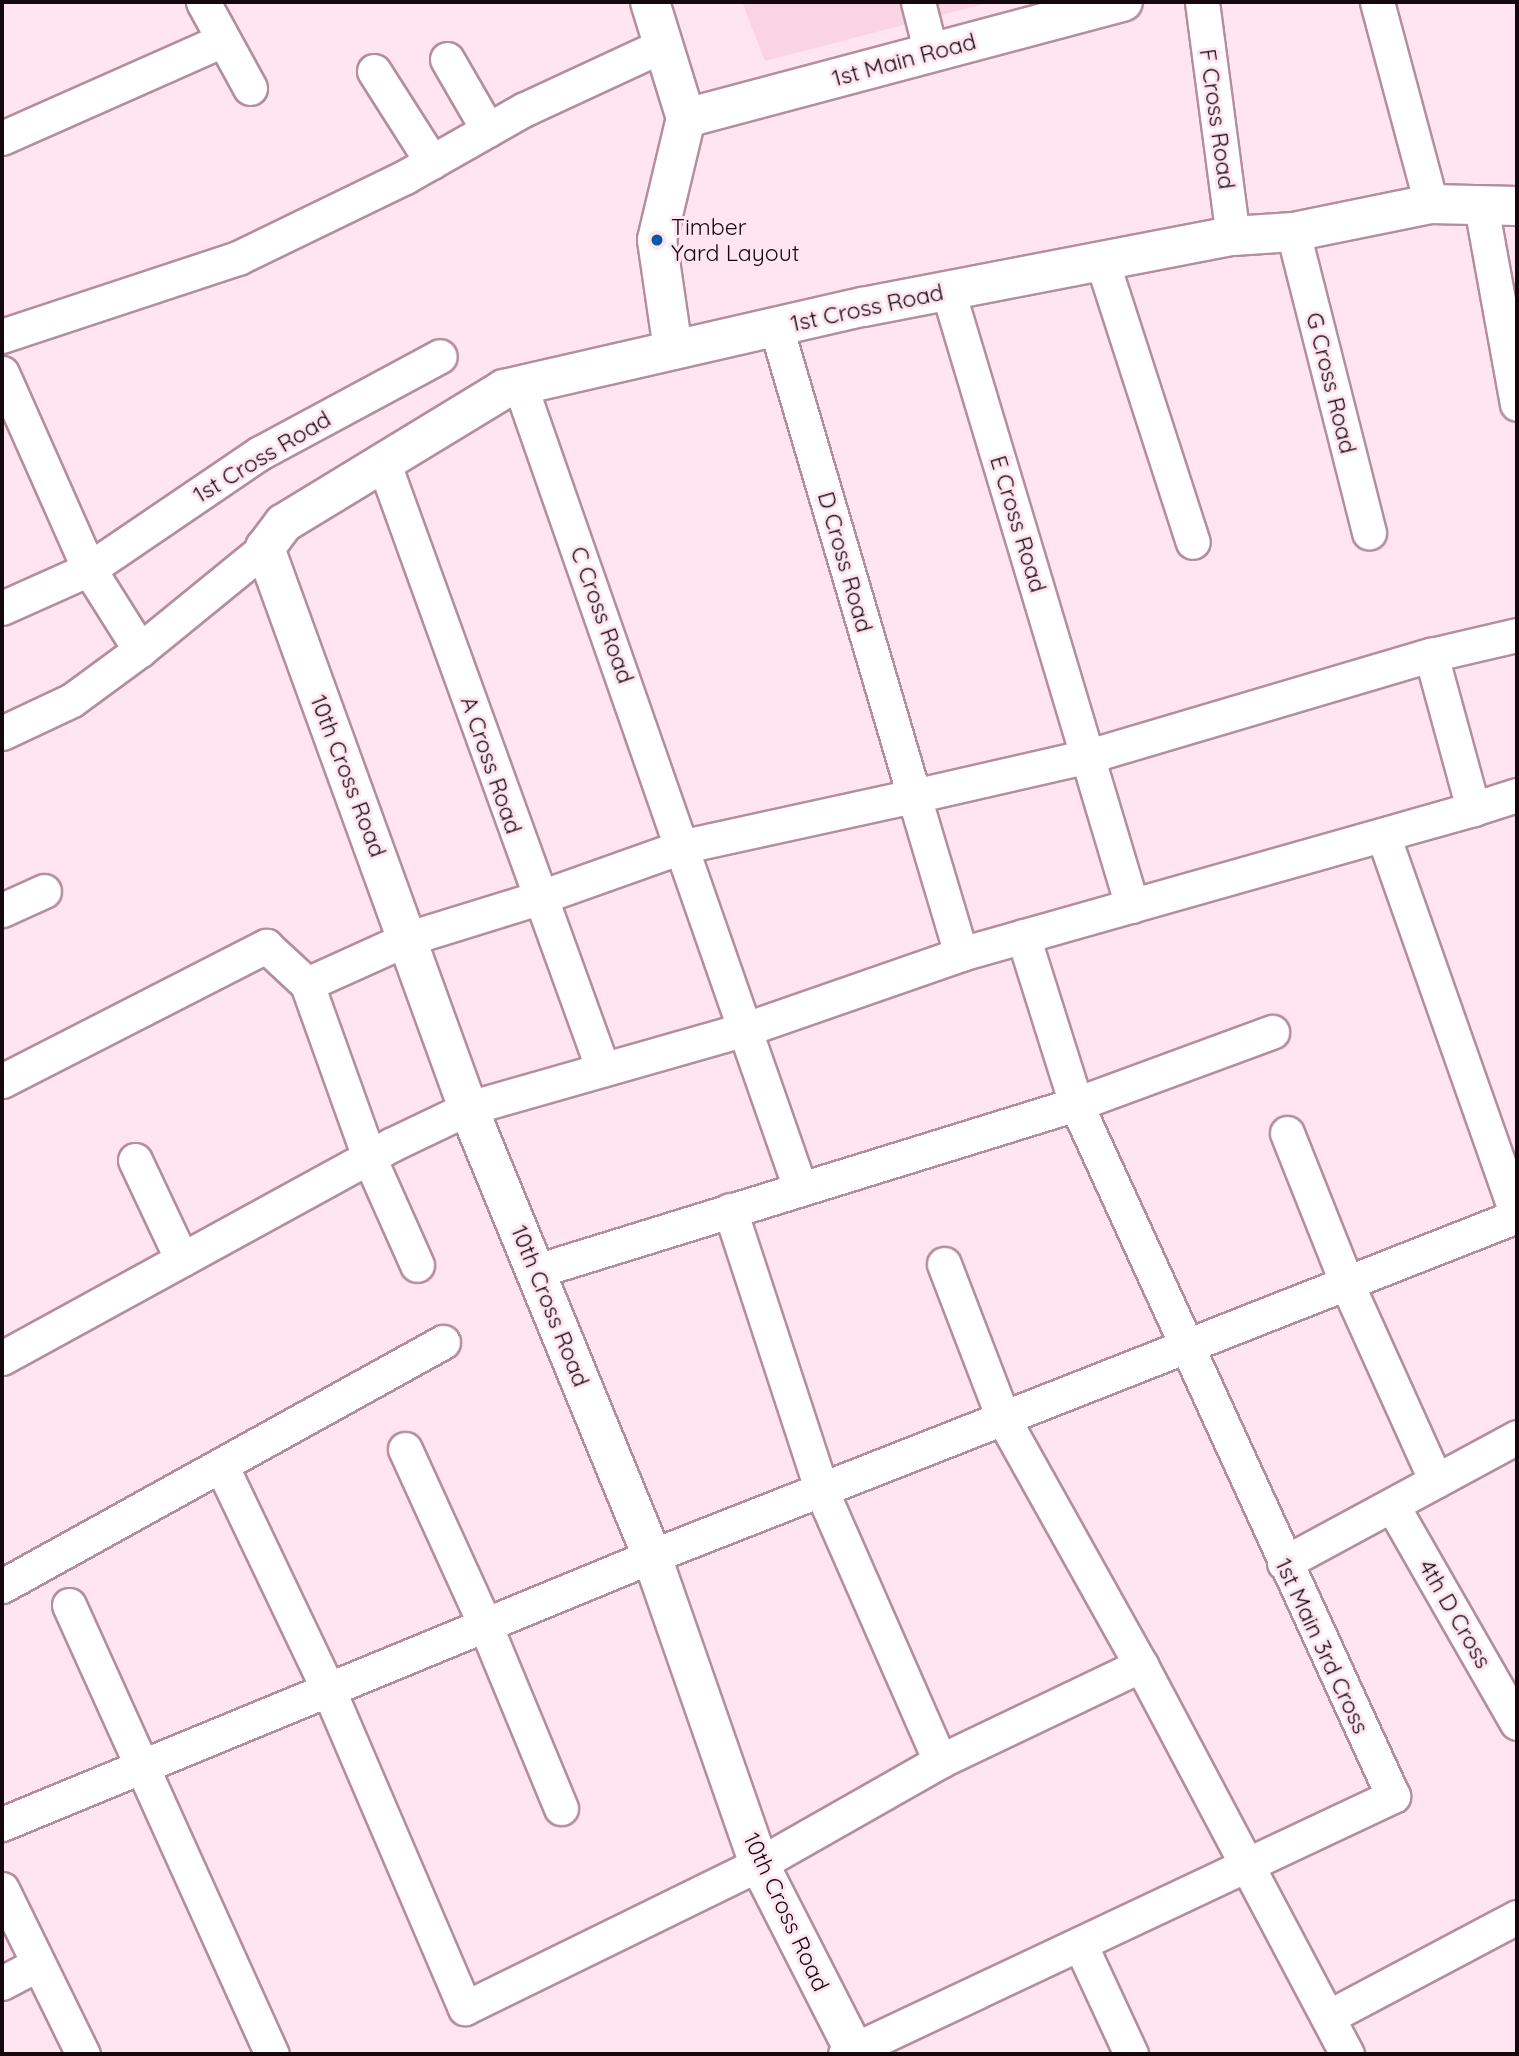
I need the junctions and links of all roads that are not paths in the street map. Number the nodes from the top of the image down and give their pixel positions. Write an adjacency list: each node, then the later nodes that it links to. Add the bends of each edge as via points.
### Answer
1 (202, 2): 7 (street)
2 (650, 2): 8 (street)
3 (918, 2): 9 (street)
4 (1123, 2): 9 (street, 1st Main Road)
5 (1202, 2): 20 (street, F Cross Road)
6 (1377, 2): 17 (street)
7 (221, 41): 12 (street); 15 (street)
8 (663, 45): 13 (street); 14 (street)
9 (931, 53): 13 (street, 1st Main Road)
10 (447, 60): 14 (street)
11 (374, 71): 16 (street)
12 (250, 88)
13 (686, 118): 25 (street, via 657,240)
14 (488, 130): 16 (street)
15 (2, 138)
16 (432, 162): 24 (street, via 238,258)
17 (1431, 204): 18 (street, 1st Cross Road); 19 (street, 1st Cross Road)
18 (1499, 206): 29 (street)
19 (1293, 232): 20 (street, 1st Cross Road); 32 (street, G Cross Road)
20 (1233, 236): 21 (street, 1st Cross Road)
21 (1102, 261): 22 (street, 1st Cross Road); 33 (street)
22 (948, 291): 23 (street, 1st Cross Road); 41 (street, E Cross Road)
23 (776, 327): 25 (street, 1st Cross Road); 43 (street, D Cross Road)
24 (2, 336)
25 (673, 350): 28 (street, 1st Cross Road)
26 (440, 356): 35 (street, 1st Cross Road, via 260,453)
27 (2, 373): 30 (street)
28 (520, 385): 31 (street, 1st Cross Road, via 504,389); 46 (street, C Cross Road)
29 (1517, 404)
30 (13, 426): 35 (street)
31 (383, 461): 34 (street, 1st Cross Road, via 284,523); 48 (street, A Cross Road)
32 (1369, 533)
33 (1193, 542)
34 (265, 548): 38 (street); 52 (street, 10th Cross Road)
35 (89, 569): 36 (street, 1st Cross Road); 38 (street)
36 (2, 608)
37 (1517, 635): 39 (street)
38 (140, 650): 40 (street, via 72,699)
39 (1432, 655): 41 (street); 44 (street)
40 (2, 733)
41 (1089, 755): 43 (street); 49 (street, E Cross Road)
42 (1517, 795): 44 (street)
43 (914, 796): 46 (street); 53 (street, D Cross Road)
44 (1473, 809): 45 (street)
45 (1383, 835): 49 (street); 66 (street)
46 (684, 846): 48 (street); 55 (street, C Cross Road)
47 (44, 891): 50 (street)
48 (538, 898): 52 (street); 57 (street, A Cross Road)
49 (1132, 906): 51 (street)
50 (2, 910)
51 (1023, 936): 53 (street); 59 (street, 1st Main 3rd Cross)
52 (409, 938): 54 (street); 60 (street, 10th Cross Road)
53 (961, 954): 55 (street)
54 (307, 984): 58 (street, via 266,946); 62 (street)
55 (746, 1029): 57 (street); 64 (street, C Cross Road)
56 (1272, 1032): 59 (street)
57 (602, 1067): 60 (street)
58 (2, 1081)
59 (1076, 1104): 64 (street); 73 (street, 1st Main 3rd Cross)
60 (468, 1108): 62 (street); 70 (street, 10th Cross Road)
61 (1287, 1133): 71 (street)
62 (369, 1157): 67 (street); 69 (street)
63 (135, 1160): 67 (street)
64 (800, 1188): 65 (street)
65 (730, 1210): 70 (street); 80 (street)
66 (1517, 1215): 71 (street)
67 (182, 1259): 74 (street)
68 (944, 1264): 75 (street)
69 (417, 1265)
70 (536, 1270): 82 (street, 10th Cross Road)
71 (1347, 1284): 73 (street); 79 (street)
72 (443, 1342): 78 (street)
73 (1184, 1348): 75 (street); 83 (street, 1st Main 3rd Cross)
74 (2, 1358)
75 (1004, 1420): 80 (street); 87 (street)
76 (1517, 1437): 79 (street)
77 (405, 1449): 86 (street)
78 (222, 1467): 84 (street); 88 (street)
79 (1436, 1481): 81 (street)
80 (822, 1492): 82 (street); 90 (street)
81 (1392, 1505): 83 (street); 89 (street, 4th D Cross)
82 (652, 1556): 86 (street); 94 (street, 10th Cross Road)
83 (1284, 1563): 95 (street, 1st Main 3rd Cross, via 1393,1796)
84 (2, 1586)
85 (69, 1605): 91 (street)
86 (486, 1627): 88 (street); 92 (street)
87 (1141, 1665): 90 (street); 95 (street)
88 (329, 1691): 91 (street); 94 (street, via 465,2008)
89 (1517, 1723)
90 (940, 1761): 94 (street)
91 (145, 1766): 93 (street); 104 (street)
92 (561, 1808)
93 (2, 1824)
94 (759, 1864): 102 (street, 10th Cross Road)
95 (1246, 1865): 98 (street); 101 (street)
96 (2, 1889): 99 (street)
97 (1517, 1917): 101 (street)
98 (1080, 1944): 102 (street); 105 (street)
99 (38, 1964): 100 (street); 103 (street)
100 (2, 1983)
101 (1328, 2017): 106 (street)
102 (851, 2053)
103 (83, 2054)
104 (272, 2054)
105 (1131, 2054)
106 (1347, 2054)

